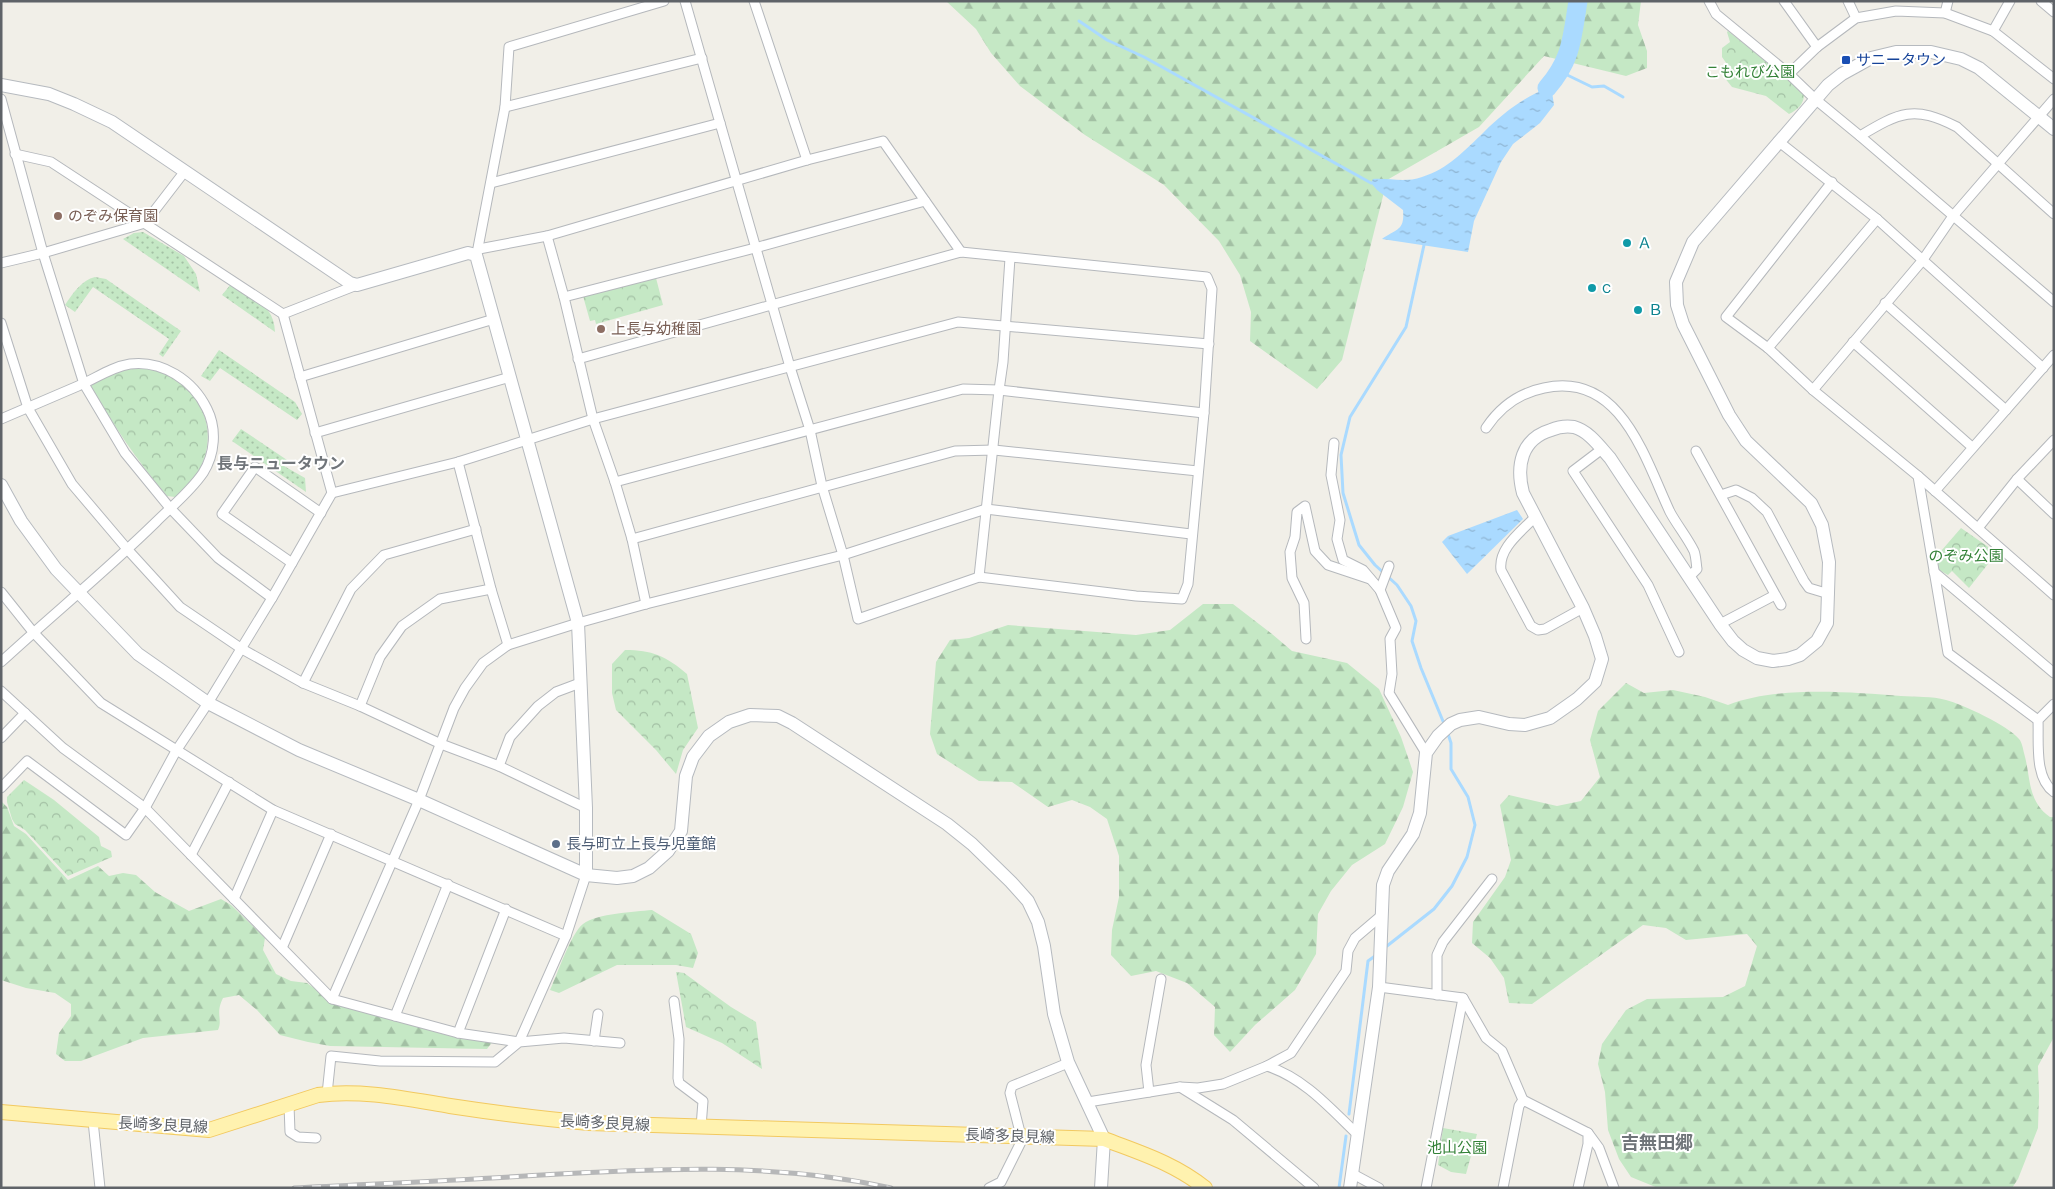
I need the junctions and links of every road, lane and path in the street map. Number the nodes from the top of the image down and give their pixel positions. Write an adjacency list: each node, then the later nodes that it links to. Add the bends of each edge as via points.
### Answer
1 (627, 1): 12 (street)
2 (664, 1): 12 (street)
3 (685, 1): 18 (street)
4 (754, 1): 32 (street)
5 (1709, 1): 19 (street, via 1716,14)
6 (1784, 1): 17 (street)
7 (1848, 1): 15 (street)
8 (1948, 1): 14 (street)
9 (2010, 1): 16 (street)
10 (2041, 1): 13 (street)
11 (1896, 6): 14 (street); 15 (street)
12 (628, 11): 25 (street, via 509,47)
13 (2054, 12)
14 (1945, 13): 16 (street)
15 (1856, 18): 17 (street)
16 (1993, 31): 20 (street)
17 (1817, 47): 19 (street)
18 (702, 58): 25 (street); 27 (street)
19 (1789, 74): 23 (street)
20 (2054, 79)
21 (1, 85): 34 (street, via 49,94 74,104 112,122)
22 (1, 99): 31 (street)
23 (1815, 99): 26 (street, via 1842,74 1871,58 1896,52 1931,52 1961,59 1979,68); 29 (street); 30 (street)
24 (2054, 99): 26 (street)
25 (505, 107): 37 (street)
26 (2040, 117): 28 (street); 33 (street)
27 (720, 123): 35 (street); 37 (street)
28 (2054, 129)
29 (1860, 136): 33 (street, via 1890,118 1915,113 1957,127); 40 (street)
30 (1778, 141): 36 (street); 118 (street, via 1692,242 1676,282 1677,305 1682,324 1746,441 1811,504 1822,525 1829,562)
31 (15, 154): 42 (street, via 51,162); 47 (street)
32 (807, 160): 35 (street); 38 (street, via 883,141)
33 (1998, 165): 39 (street); 40 (street)
34 (185, 171): 42 (street); 51 (street)
35 (736, 181): 43 (street); 44 (street)
36 (1832, 182): 41 (street); 62 (street, via 1726,317)
37 (491, 183): 45 (street)
38 (925, 201): 44 (street); 46 (street)
39 (2054, 214)
40 (1953, 216): 49 (street); 53 (street)
41 (1877, 219): 49 (street); 62 (street)
42 (144, 223): 47 (street); 56 (street)
43 (547, 236): 45 (street); 52 (street)
44 (755, 248): 52 (street); 55 (street)
45 (478, 252): 51 (street); 57 (street)
46 (961, 252): 48 (street); 55 (street)
47 (43, 253): 50 (street); 69 (street)
48 (1010, 258): 59 (street); 61 (street, via 1207,277 1212,289)
49 (1922, 261): 54 (street); 66 (street)
50 (1, 263)
51 (357, 285): 56 (street)
52 (564, 297): 64 (street)
53 (2054, 302)
54 (1885, 303): 60 (street); 73 (street)
55 (773, 306): 64 (street); 65 (street)
56 (283, 314): 67 (street)
57 (494, 319): 67 (street); 68 (street)
58 (1, 323): 72 (street)
59 (1006, 326): 61 (street); 65 (street, via 958,322); 70 (street)
60 (1853, 342): 71 (street); 83 (street)
61 (1209, 344): 74 (street)
62 (1768, 348): 71 (street)
63 (2054, 355): 66 (street)
64 (578, 359): 76 (street)
65 (790, 366): 76 (street); 78 (street)
66 (2043, 368): 73 (street)
67 (300, 377): 79 (street)
68 (510, 377): 79 (street); 80 (street)
69 (84, 384): 72 (street); 97 (street, via 125,453); 97 (street, via 129,364 148,364 173,372 204,402 214,435 210,459 191,488)
70 (999, 390): 74 (street); 78 (street, via 963,389); 85 (street)
71 (1813, 390): 89 (street)
72 (28, 408): 75 (street); 106 (street, via 72,484)
73 (2006, 410): 83 (street)
74 (1204, 414): 88 (street)
75 (1, 419)
76 (593, 420): 80 (street); 91 (street)
77 (1486, 428): 112 (street, via 1504,406 1531,390 1550,386 1574,387 1605,401 1622,416 1634,433 1671,513 1695,552 1697,569)
78 (810, 430): 91 (street); 93 (street)
79 (315, 433): 95 (street)
80 (528, 441): 87 (street); 125 (street)
81 (1334, 444): 113 (street, via 1331,475 1340,520 1337,539 1342,560 1363,570)
82 (2052, 445): 90 (street)
83 (1972, 446): 94 (street)
84 (1602, 449): 101 (street, via 1587,433 1574,427 1558,427 1541,433 1529,443 1521,460 1519,478); 112 (street); 131 (street, via 1573,472 1648,584)
85 (994, 450): 88 (street); 93 (street, via 955,451); 98 (street)
86 (1696, 451): 96 (street)
87 (458, 462): 95 (street); 103 (street)
88 (1198, 471): 104 (street)
89 (1918, 476): 94 (street); 110 (street)
90 (2017, 479): 100 (street); 102 (street)
91 (615, 482): 105 (street)
92 (1, 485): 117 (street, via 44,553)
93 (822, 486): 105 (street); 107 (street)
94 (1935, 491): 102 (street)
95 (332, 493): 99 (street)
96 (1721, 495): 118 (street, via 1736,490 1752,498 1767,512 1804,582 1809,588); 119 (street)
97 (170, 508): 106 (street); 121 (street, via 218,558)
98 (986, 509): 104 (street); 107 (street); 111 (street)
99 (321, 513): 108 (street); 108 (street, via 255,467 222,514)
100 (2054, 514)
101 (1536, 516): 124 (street); 124 (street, via 1506,548 1500,560 1501,570 1531,626 1538,630)
102 (1978, 528): 120 (street)
103 (476, 529): 115 (street); 134 (street, via 384,555 351,589)
104 (1192, 534): 111 (street, via 1188,584 1182,599)
105 (632, 540): 122 (street)
106 (128, 550): 117 (street); 130 (street, via 180,607)
107 (843, 555): 111 (street, via 858,619); 122 (street)
108 (292, 563): 121 (street)
109 (1389, 567): 114 (street)
110 (1934, 572): 133 (street); 141 (street, via 1948,652)
111 (980, 577)
112 (1689, 577): 126 (street)
113 (1370, 579): 114 (street); 128 (street, via 1328,565 1315,551 1305,506 1297,512 1290,552 1292,578 1304,603)
114 (1381, 586): 145 (street, via 1396,628 1390,639 1392,674 1389,693)
115 (491, 589): 129 (street); 139 (street, via 440,599 402,626 380,657)
116 (1, 592): 127 (street)
117 (80, 593): 127 (street); 137 (street, via 138,654)
118 (1829, 594): 126 (street, via 1826,623 1817,641 1800,655 1788,659 1757,658 1733,642)
119 (1775, 595): 123 (street); 126 (street)
120 (2054, 595)
121 (272, 598): 130 (street)
122 (646, 604): 125 (street)
123 (1781, 605)
124 (1582, 608): 145 (street, via 1602,659 1595,682 1577,700 1550,718 1525,724 1479,717 1460,720 1440,734)
125 (578, 623): 129 (street); 135 (street)
126 (1720, 624)
127 (33, 632): 132 (street); 144 (street, via 101,703)
128 (1306, 639)
129 (508, 645): 143 (street, via 482,662 454,708)
130 (242, 648): 134 (street); 137 (street)
131 (1679, 652)
132 (1, 662)
133 (2054, 672)
134 (303, 682): 139 (street)
135 (580, 683): 146 (street, via 556,692 538,706 510,737); 152 (street)
136 (1, 691): 140 (street)
137 (208, 703): 144 (street); 150 (street, via 298,750)
138 (2054, 704): 141 (street)
139 (360, 706): 143 (street)
140 (25, 713): 142 (street); 151 (street, via 63,748)
141 (2038, 720): 149 (street, via 2040,767 2046,784)
142 (1, 738)
143 (441, 744): 146 (street); 150 (street)
144 (176, 750): 147 (street); 151 (street)
145 (1426, 753): 162 (street, via 1420,813 1413,834 1388,871 1383,885)
146 (499, 766): 152 (street)
147 (229, 782): 153 (street); 155 (street)
148 (1, 788): 151 (street, via 28,761 126,835)
149 (2054, 792)
150 (418, 800): 156 (street); 157 (street)
151 (145, 808): 155 (street)
152 (586, 808): 157 (street)
153 (273, 810): 154 (street); 160 (street)
154 (331, 834): 156 (street); 164 (street)
155 (191, 855): 160 (street)
156 (392, 860): 159 (street); 169 (street)
157 (586, 875): 163 (street); 177 (street, via 633,876 660,859 681,831 686,776 693,757 710,736 729,722 750,715 778,716 947,824 1028,901 1044,946 1054,1014)
158 (1492, 879): 167 (street, via 1443,942 1437,955)
159 (448, 884): 161 (street); 172 (street)
160 (234, 899): 164 (street)
161 (506, 909): 163 (street); 173 (street)
162 (1382, 915): 166 (street); 178 (street, via 1354,938 1348,951 1346,971 1291,1053)
163 (566, 936): 175 (street)
164 (282, 948): 169 (street)
165 (1161, 979): 180 (street, via 1146,1065)
166 (1379, 987): 167 (street); 189 (street)
167 (1437, 994): 168 (street)
168 (1463, 998): 182 (street, via 1486,1038 1502,1051); 201 (street)
169 (332, 999): 172 (street)
170 (674, 1001): 187 (street, via 678,1078 702,1101)
171 (598, 1014): 174 (street)
172 (395, 1016): 173 (street)
173 (458, 1033): 175 (street)
174 (594, 1040): 175 (street, via 564,1038); 176 (street)
175 (519, 1042): 181 (street, via 495,1062 380,1061 330,1056)
176 (620, 1043)
177 (1068, 1063): 183 (street); 190 (street, via 1012,1086 1010,1093)
178 (1267, 1066): 179 (street, via 1223,1084); 189 (street, via 1305,1084)
179 (1180, 1087): 180 (street); 198 (street, via 1233,1120)
180 (1149, 1092): 183 (street)
181 (326, 1094): 184 (main road, 長崎多良見線); 187 (main road, 長崎多良見線, via 395,1097 531,1118)
182 (1523, 1100): 188 (street); 202 (street)
183 (1088, 1102): 192 (street)
184 (289, 1105): 186 (main road, 長崎多良見線, via 209,1130); 191 (street, via 290,1132 298,1137)
185 (1, 1112): 186 (main road, 長崎多良見線)
186 (93, 1121): 194 (street)
187 (701, 1127): 190 (main road, 長崎多良見線)
188 (1588, 1133): 203 (street); 204 (street, via 1599,1148)
189 (1357, 1134): 193 (street)
190 (1023, 1136): 192 (main road, 長崎多良見線); 195 (street, via 1001,1182)
191 (316, 1138)
192 (1104, 1139): 196 (street); 197 (main road, 長崎多良見線, via 1159,1159 1185,1172)
193 (1353, 1174): 199 (street); 200 (street)
194 (100, 1188)
195 (989, 1188)
196 (1102, 1188)
197 (1205, 1188)
198 (1314, 1188)
199 (1350, 1188)
200 (1379, 1188)
201 (1426, 1188)
202 (1502, 1188)
203 (1578, 1188)
204 (1614, 1188)

